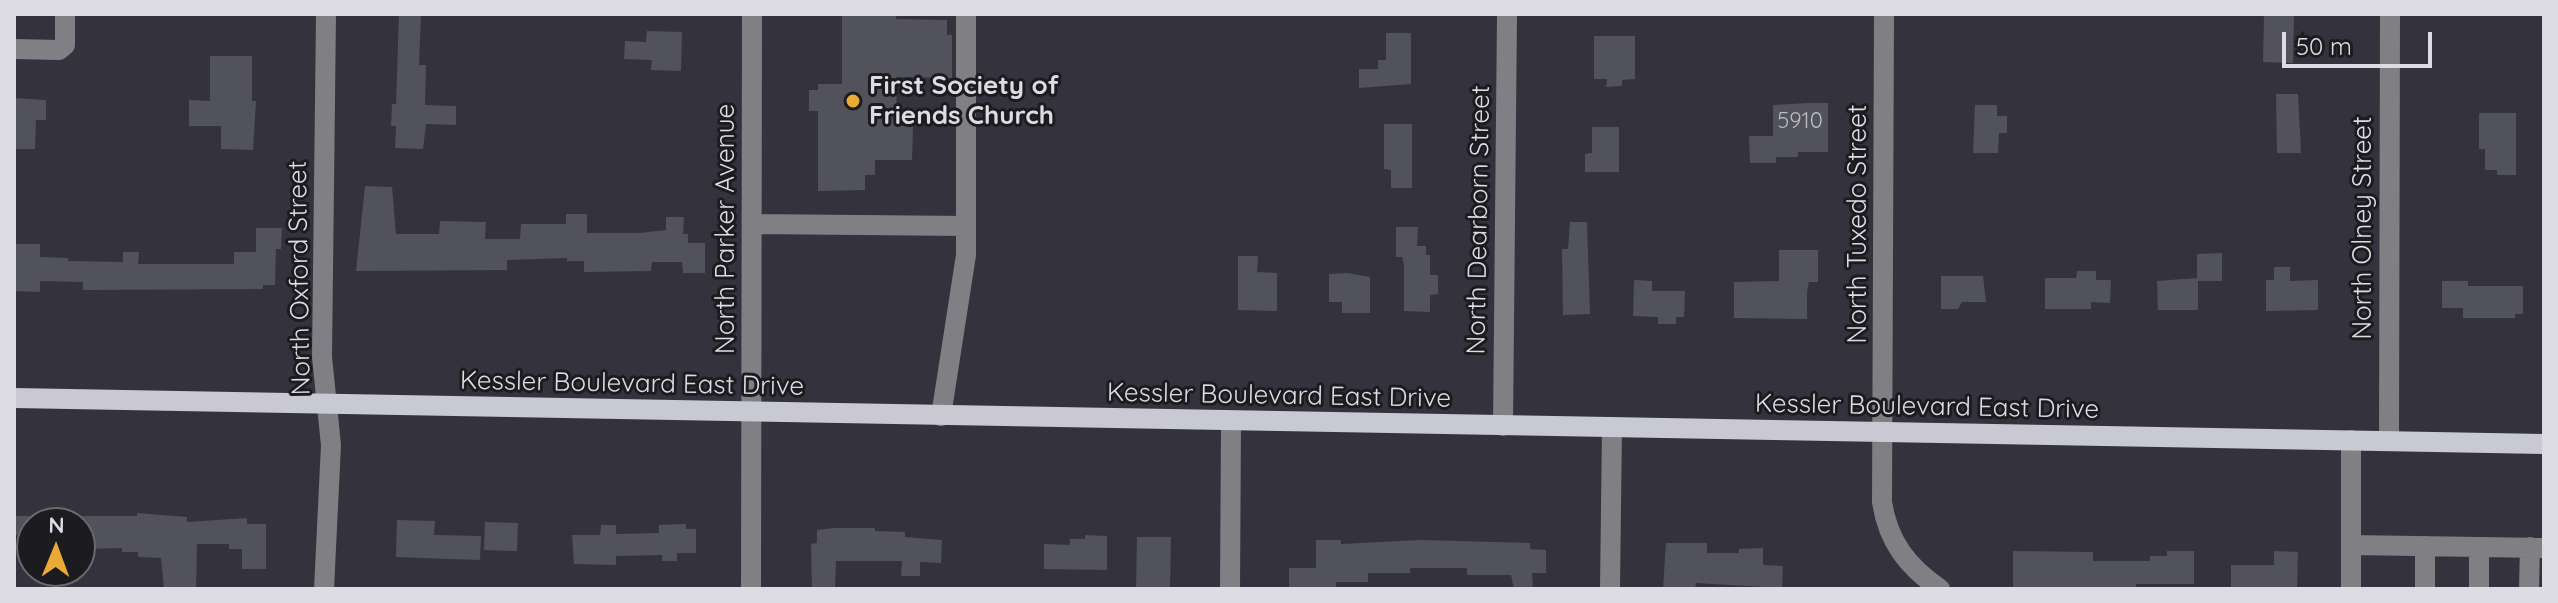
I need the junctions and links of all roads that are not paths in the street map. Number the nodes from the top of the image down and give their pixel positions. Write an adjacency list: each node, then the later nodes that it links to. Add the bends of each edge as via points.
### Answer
1 (65, 14): 8 (street, via 65,45 59,50)
2 (326, 14): 12 (street, North Oxford Street, via 322,357)
3 (752, 14): 9 (street, North Parker Avenue)
4 (966, 14): 10 (street)
5 (1507, 14): 16 (street, North Dearborn Street)
6 (1884, 14): 18 (street, North Tuxedo Street)
7 (2390, 14): 20 (street, North Olney Street)
8 (14, 49)
9 (752, 224): 10 (street); 13 (street, North Parker Avenue)
10 (966, 226): 14 (street)
11 (14, 398): 12 (main road, Kessler Boulevard East Drive)
12 (327, 404): 13 (main road, Kessler Boulevard East Drive); 26 (street, North Oxford Street, via 331,453)
13 (752, 413): 14 (main road, Kessler Boulevard East Drive); 27 (street, North Parker Avenue)
14 (941, 416): 15 (main road, Kessler Boulevard East Drive)
15 (1231, 422): 16 (main road, Kessler Boulevard East Drive); 28 (street)
16 (1503, 426): 17 (main road, Kessler Boulevard East Drive)
17 (1612, 427): 18 (main road, Kessler Boulevard East Drive); 29 (street)
18 (1884, 433): 19 (main road, Kessler Boulevard East Drive); 30 (street, North Tuxedo Street, via 1881,493 1888,530 1900,554)
19 (2351, 440): 20 (main road, Kessler Boulevard East Drive); 22 (street)
20 (2389, 441): 21 (main road, Kessler Boulevard East Drive)
21 (2544, 444)
22 (2351, 545): 23 (street); 31 (street)
23 (2425, 546): 24 (street); 32 (street)
24 (2479, 547): 25 (street); 33 (street)
25 (2537, 547): 34 (street)
26 (324, 589)
27 (751, 589)
28 (1230, 589)
29 (1610, 589)
30 (1940, 589)
31 (2351, 589)
32 (2425, 589)
33 (2479, 589)
34 (2529, 589)

